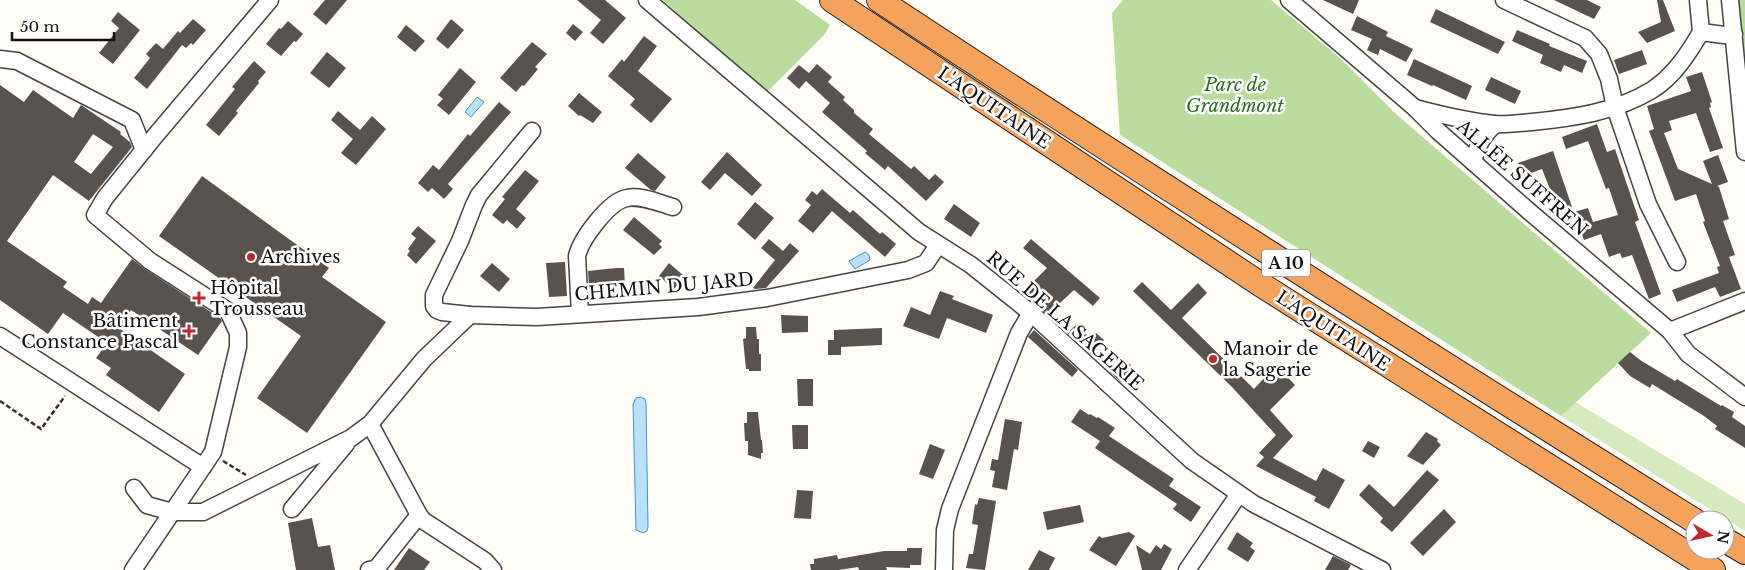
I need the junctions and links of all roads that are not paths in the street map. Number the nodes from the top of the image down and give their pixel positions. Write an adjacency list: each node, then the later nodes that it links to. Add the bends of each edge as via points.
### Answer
1 (270, 0): 16 (street)
2 (647, 0): 20 (street, RUE DE LA SAGERIE, via 886,205)
3 (832, 0): 44 (highway, L'AQUITAINE / A 10, via 1268,289)
4 (879, 0): 37 (highway, L'AQUITAINE / A 10, via 1365,314)
5 (1288, 0): 13 (street, ALLÉE SUFFREN)
6 (1504, 0): 12 (street, via 1585,38 1599,54)
7 (1698, 0): 9 (street)
8 (1730, 0): 10 (street)
9 (1701, 32): 10 (street); 12 (street, via 1681,63 1665,80 1653,90)
10 (1734, 34): 17 (street)
11 (0, 60): 16 (street, via 17,61 132,120)
12 (1615, 106): 14 (street, via 1557,119); 21 (street, via 1648,204)
13 (1415, 108): 14 (street); 18 (street, ALLÉE SUFFREN)
14 (1495, 124): 18 (street, via 1486,132)
15 (532, 131): 25 (street, CHEMIN DU JARD, via 479,195 434,295 437,310)
16 (144, 150): 31 (street, via 95,215 150,260 228,311 238,333 238,347 218,438)
17 (1745, 152)
18 (1473, 162): 26 (street, ALLÉE SUFFREN)
19 (673, 207): 24 (street, via 639,198 625,198 603,216 585,237 577,256)
20 (938, 245): 23 (street, RUE DE LA SAGERIE, via 971,265); 24 (street, CHEMIN DU JARD, via 926,263 918,267 767,298 698,307)
21 (1677, 262)
22 (1745, 301): 26 (street)
23 (1031, 313): 33 (street, RUE DE LA SAGERIE, via 1179,450); 41 (street, via 1019,333 950,510 945,530)
24 (580, 314): 25 (street, CHEMIN DU JARD, via 538,317)
25 (470, 315): 29 (street, via 402,383)
26 (1670, 331): 28 (street, ALLÉE SUFFREN, via 1688,354)
27 (0, 336): 31 (street)
28 (1745, 397)
29 (370, 424): 30 (street); 36 (street)
30 (351, 438): 34 (street); 35 (street, via 210,510)
31 (208, 461): 35 (street)
32 (134, 488): 35 (street, via 147,505)
33 (1239, 494): 42 (street); 43 (street, RUE DE LA SAGERIE)
34 (292, 509)
35 (172, 512): 38 (street)
36 (419, 515): 39 (street, via 376,569); 40 (street)
37 (1685, 515)
38 (133, 570)
39 (369, 570)
40 (493, 570)
41 (944, 570)
42 (1187, 570)
43 (1382, 570)
44 (1713, 570)

